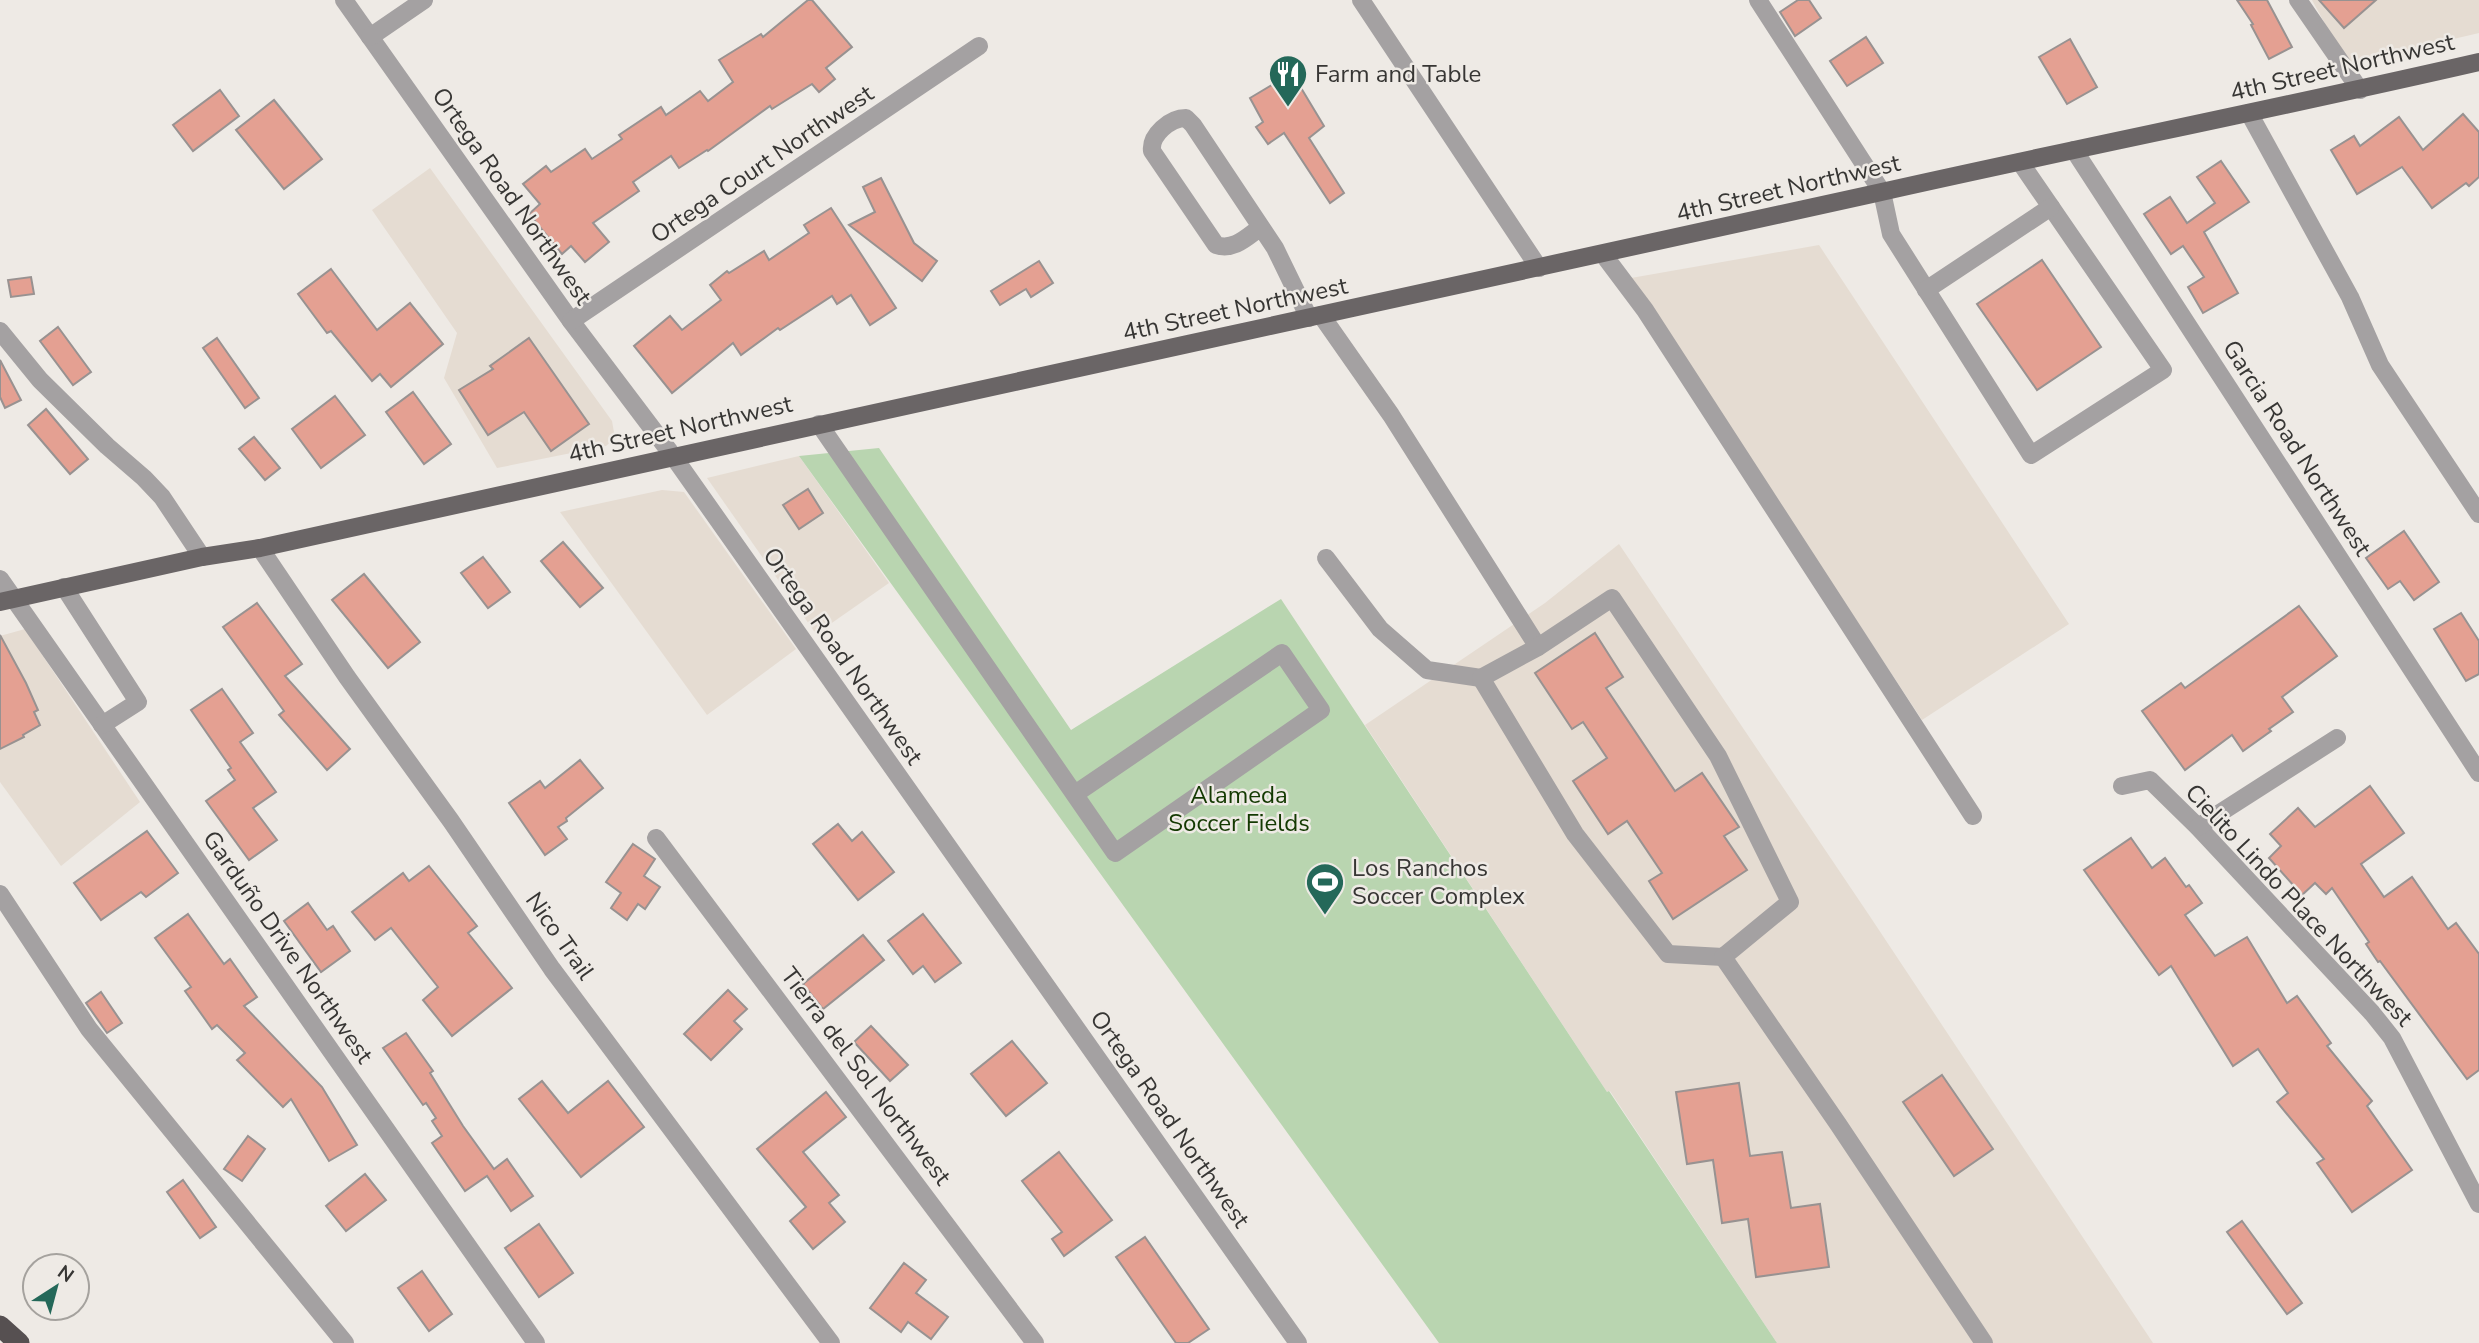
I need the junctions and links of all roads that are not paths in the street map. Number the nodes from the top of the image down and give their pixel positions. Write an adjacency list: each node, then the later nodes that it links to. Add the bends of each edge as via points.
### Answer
1 (344, 0): 6 (street, Ortega Road Northwest)
2 (424, 0): 6 (street)
3 (1361, 0): 17 (street)
4 (1758, 0): 13 (street)
5 (2298, 0): 9 (street)
6 (370, 37): 20 (street, Ortega Road Northwest)
7 (979, 46): 20 (street, Ortega Court Northwest)
8 (2477, 66): 9 (main road, 4th Street Northwest)
9 (2360, 90): 10 (main road, 4th Street Northwest)
10 (2249, 113): 11 (main road, 4th Street Northwest); 24 (street, via 2350,297 2380,365)
11 (2074, 150): 12 (main road, 4th Street Northwest); 35 (street, Garcia Road Northwest)
12 (2020, 162): 13 (main road, 4th Street Northwest); 14 (street)
13 (1882, 192): 16 (main road, 4th Street Northwest); 18 (street, via 1891,234)
14 (2051, 207): 18 (street); 18 (street, via 2163,370 2031,455)
15 (1261, 227): 15 (street, via 1186,118 1154,135 1152,152 1216,245 1234,246); 19 (street)
16 (1603, 254): 17 (main road, 4th Street Northwest); 38 (street, via 1666,342)
17 (1539, 268): 19 (main road, 4th Street Northwest)
18 (1926, 290)
19 (1315, 317): 22 (main road, 4th Street Northwest); 31 (street, via 1391,415)
20 (571, 321): 23 (street, Ortega Road Northwest)
21 (0, 331): 26 (street, via 40,380 162,497)
22 (819, 424): 23 (main road, 4th Street Northwest); 37 (street)
23 (673, 456): 25 (main road, 4th Street Northwest); 50 (street, Ortega Road Northwest)
24 (2479, 514)
25 (260, 548): 26 (main road, 4th Street Northwest); 48 (street, Nico Trail, via 552,969)
26 (202, 557): 29 (main road, 4th Street Northwest)
27 (1326, 558): 32 (street, via 1380,629 1427,670)
28 (0, 579): 30 (street, Garduño Drive Northwest)
29 (65, 587): 30 (main road, 4th Street Northwest); 33 (street, via 138,702)
30 (7, 601): 33 (street, Garduño Drive Northwest)
31 (1538, 647): 32 (street); 42 (street, via 1612,598 1718,756 1790,902)
32 (1481, 678): 42 (street, via 1575,834 1668,954)
33 (102, 725): 47 (street, Garduño Drive Northwest)
34 (2337, 738): 39 (street)
35 (2479, 773)
36 (2122, 786): 39 (street, Cielito Lindo Place Northwest, via 2150,780)
37 (1075, 794): 37 (street, via 1115,853 1321,710 1282,653)
38 (1973, 816)
39 (2198, 827): 43 (street, Cielito Lindo Place Northwest, via 2392,1038)
40 (656, 838): 49 (street, Tierra del Sol Northwest)
41 (0, 894): 46 (street, via 89,1029)
42 (1723, 957): 51 (street)
43 (2479, 1204)
44 (0, 1326): 45 (highway)
45 (19, 1343)
46 (345, 1343)
47 (536, 1343)
48 (831, 1343)
49 (1035, 1343)
50 (1298, 1343)
51 (1984, 1343)

